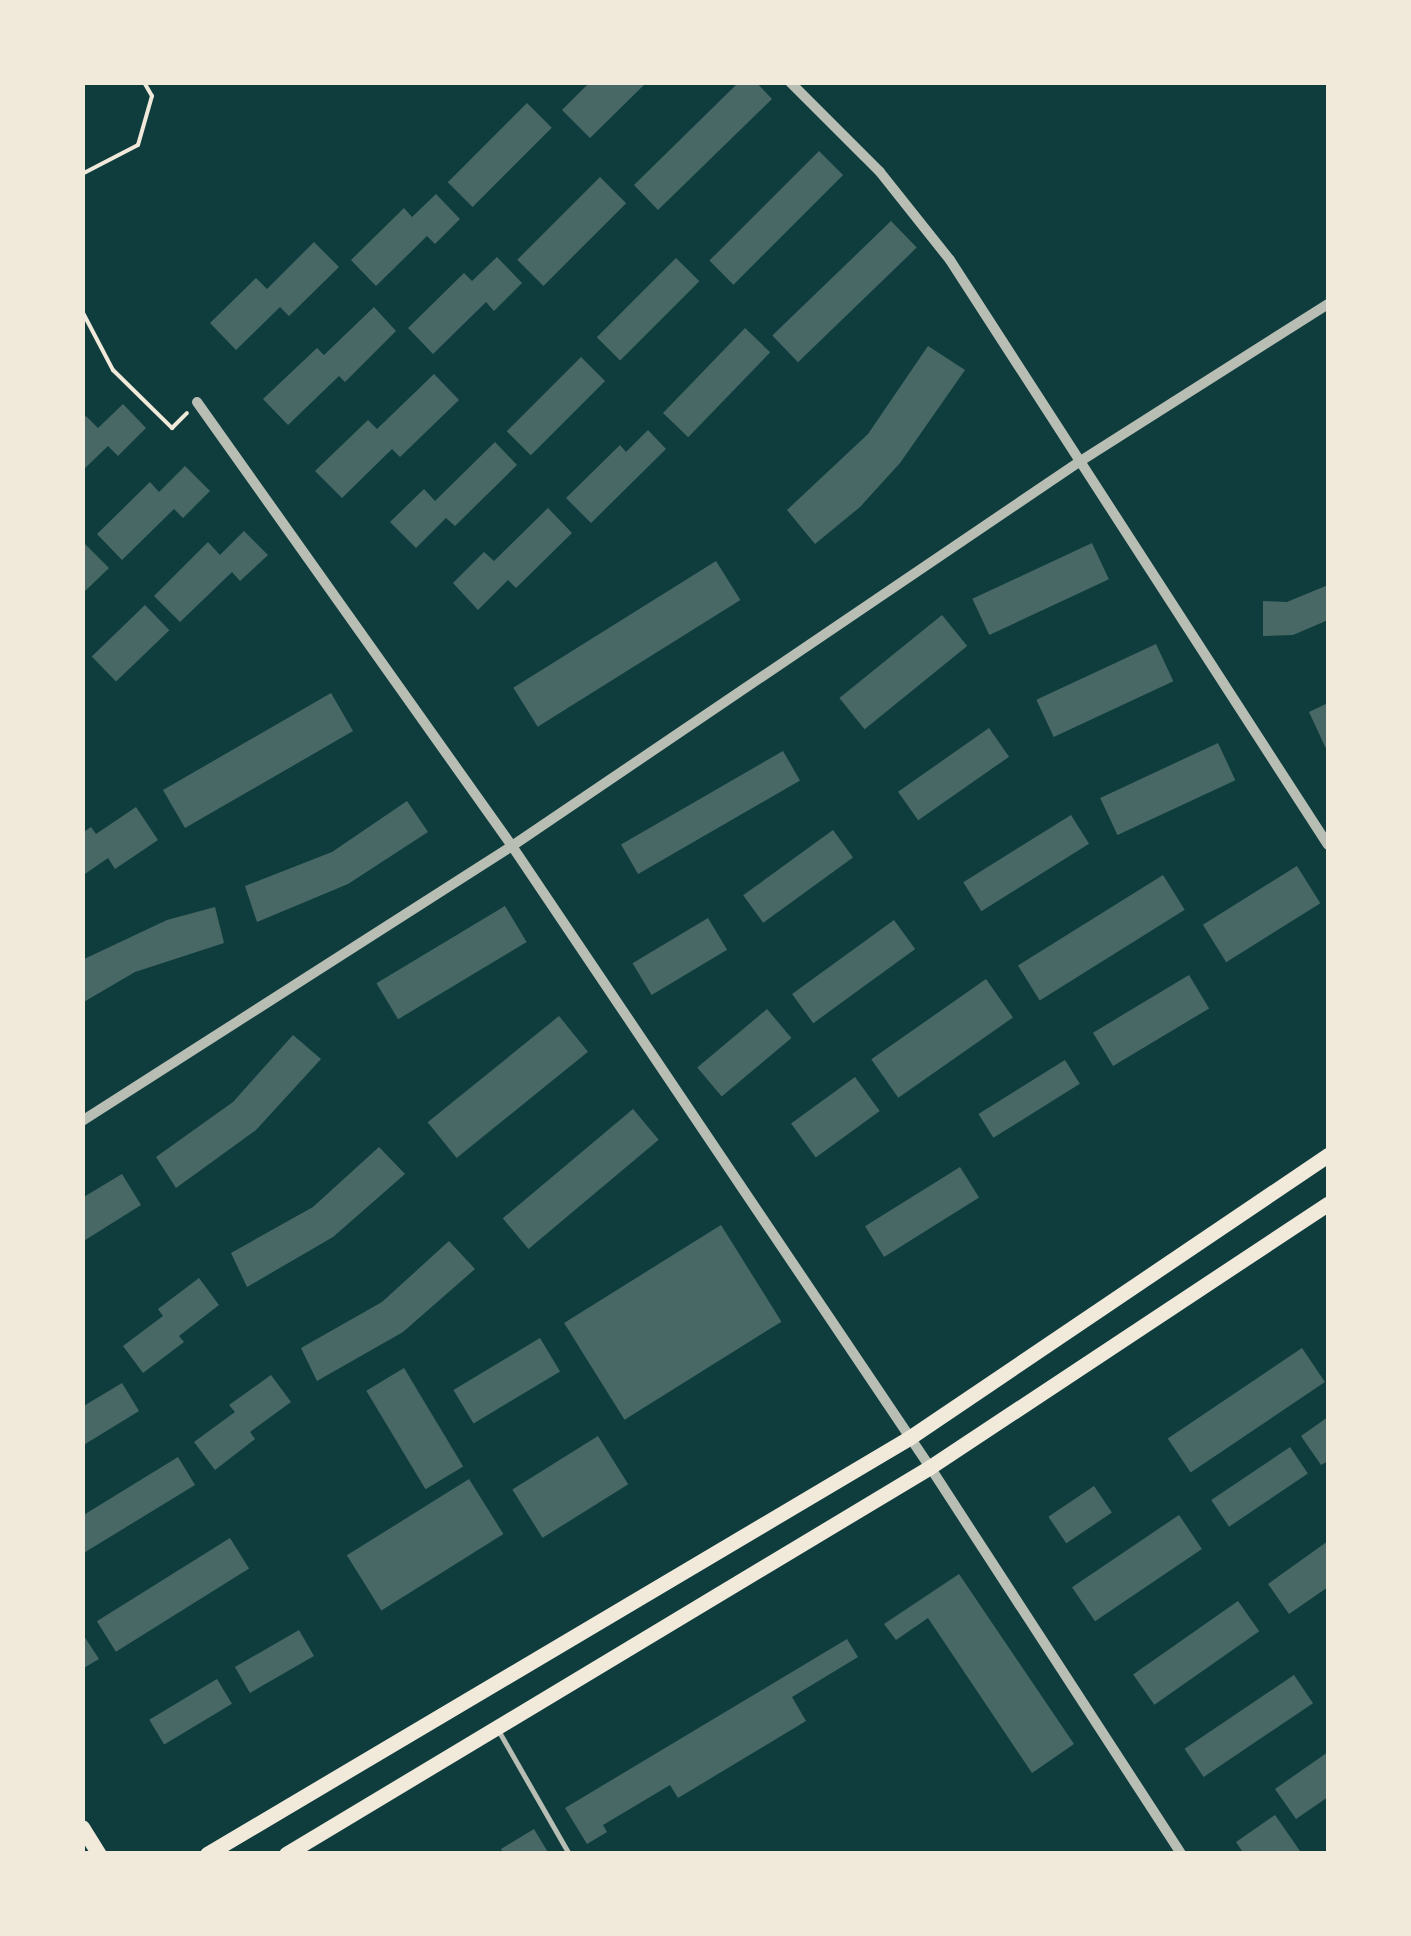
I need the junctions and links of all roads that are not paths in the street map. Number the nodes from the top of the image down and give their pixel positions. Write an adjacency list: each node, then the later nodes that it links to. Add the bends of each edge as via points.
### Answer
1 (790, 82): 4 (street, via 880,172 950,260)
2 (1328, 304): 4 (street)
3 (198, 402): 6 (street)
4 (1079, 462): 5 (street); 6 (street)
5 (1328, 844)
6 (512, 846): 7 (street); 10 (street)
7 (82, 1122)
8 (1328, 1156): 10 (main road)
9 (1328, 1204): 11 (main road)
10 (910, 1438): 11 (street); 15 (main road)
11 (930, 1467): 12 (main road); 18 (street)
12 (496, 1727): 16 (main road); 17 (lane)
13 (82, 1827): 14 (main road)
14 (99, 1854)
15 (207, 1854)
16 (286, 1854)
17 (570, 1854)
18 (1181, 1854)

